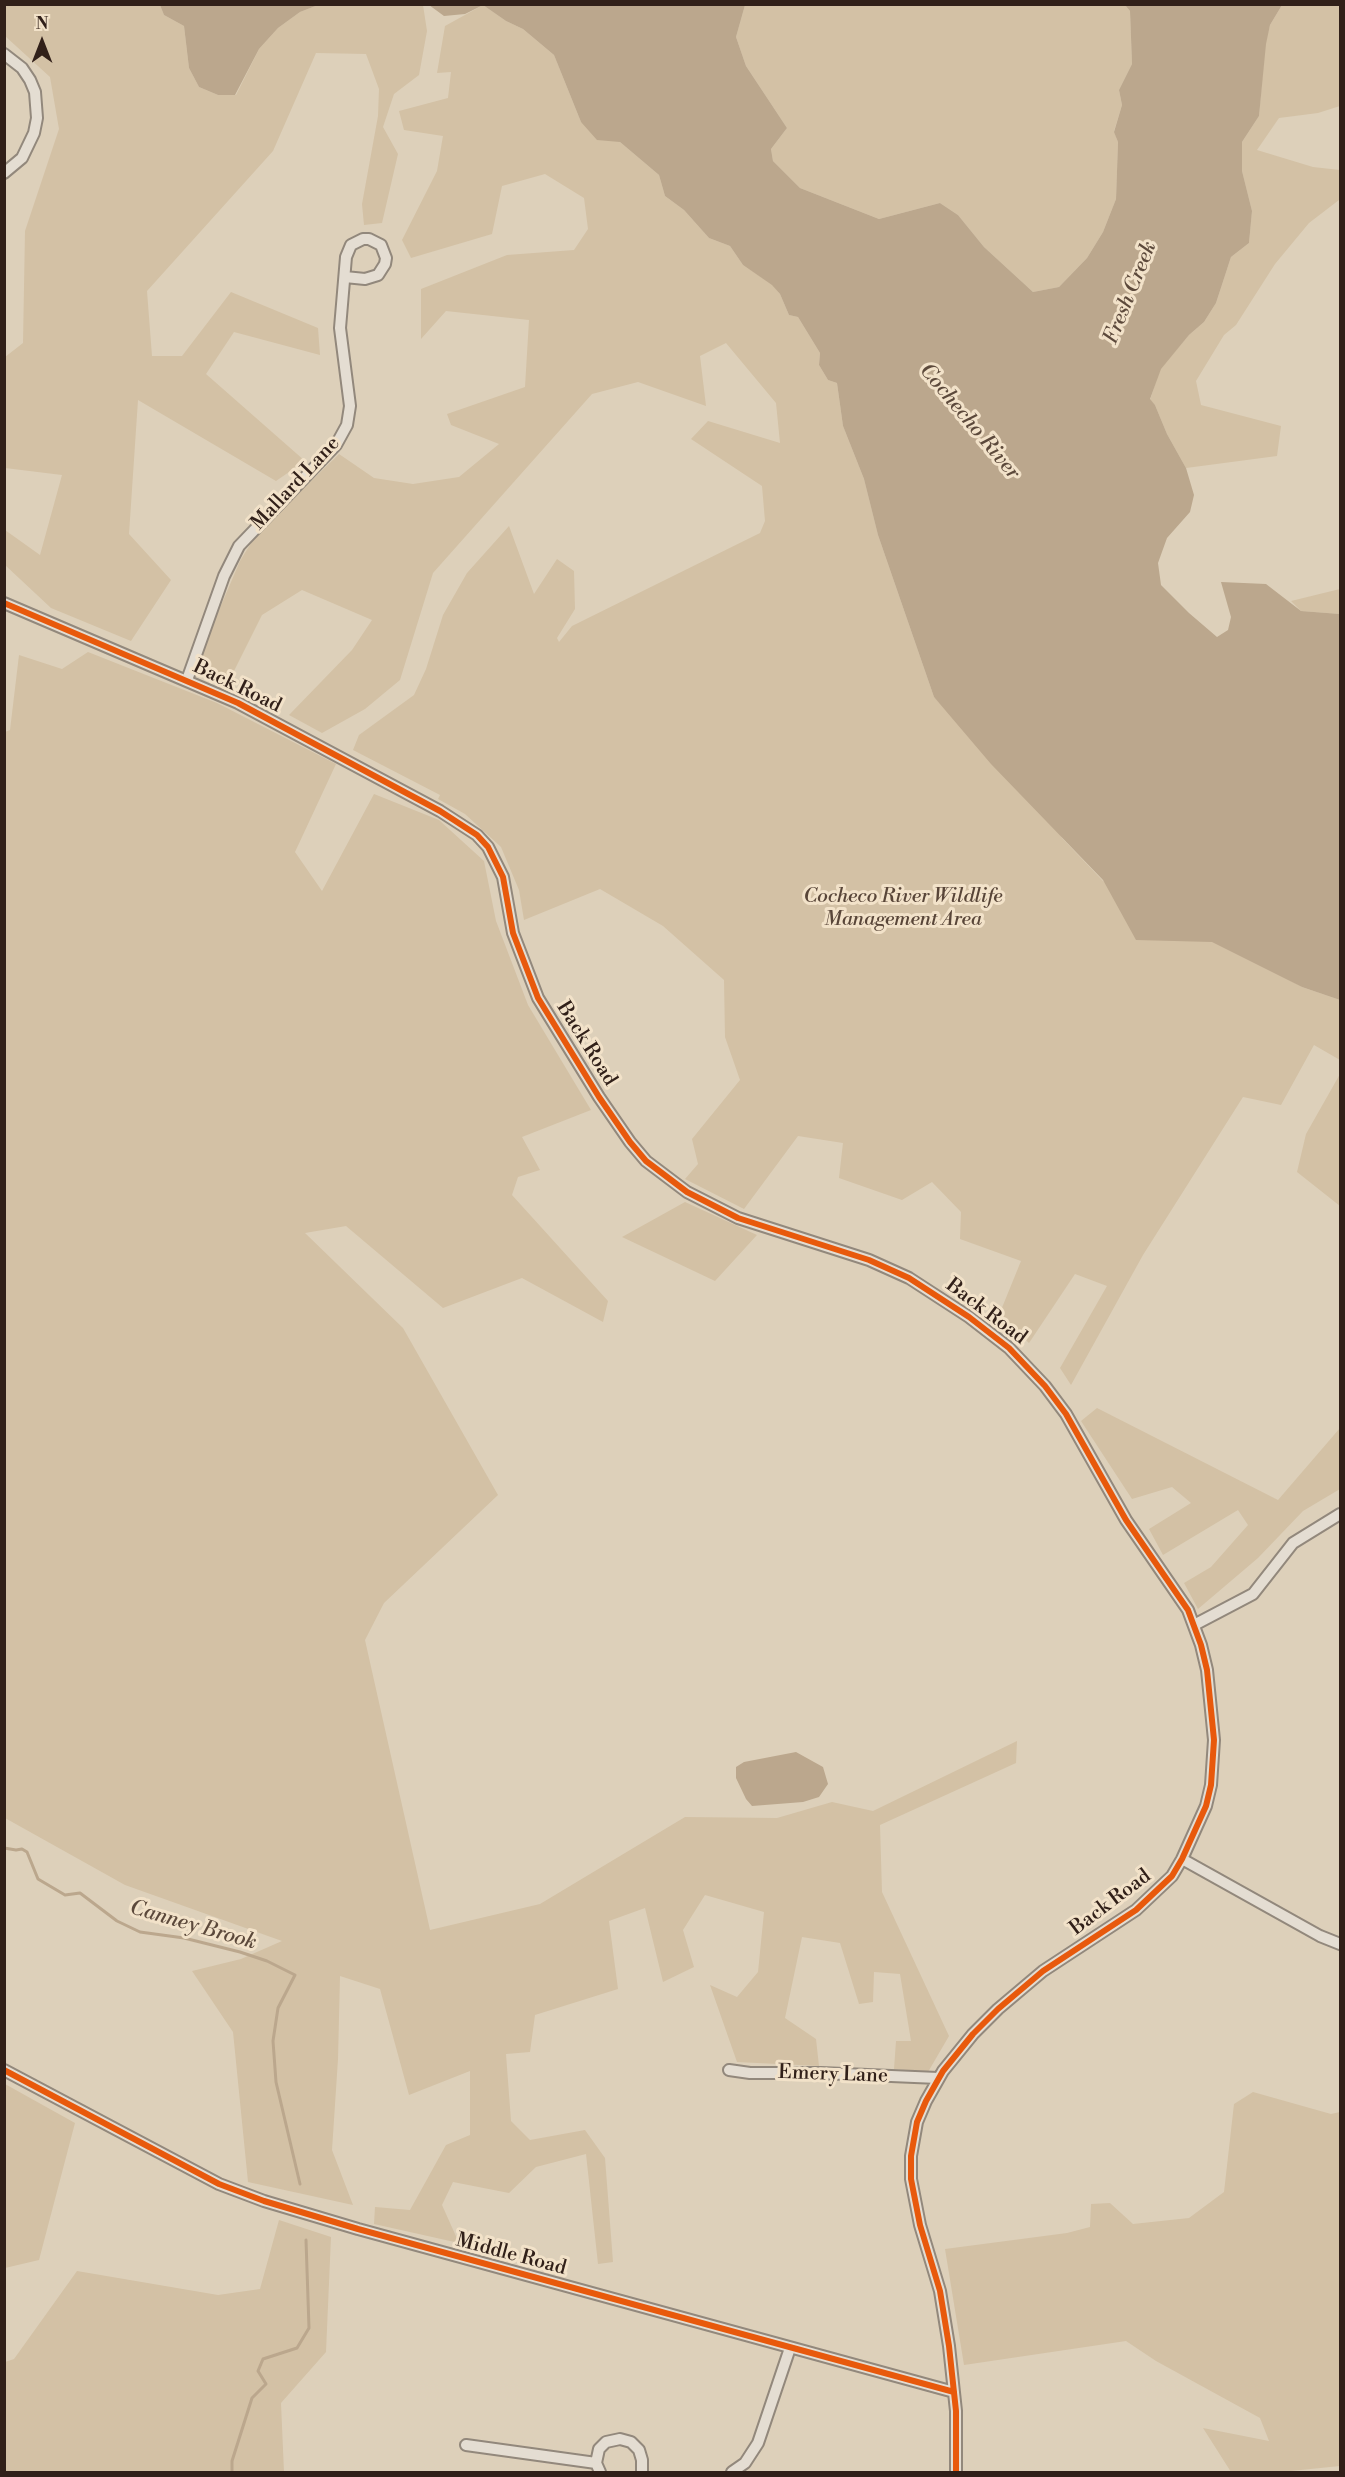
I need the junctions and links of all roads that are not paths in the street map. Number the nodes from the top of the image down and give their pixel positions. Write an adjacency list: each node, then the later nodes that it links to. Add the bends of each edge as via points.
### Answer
1 (4, 54): 2 (street, via 30,80 37,118 22,158)
2 (4, 173)
3 (345, 277): 3 (street, Mallard Lane, via 351,245 369,239 381,246 385,264 378,275 365,279); 5 (street, Mallard Lane, via 340,341 349,395 347,425 336,445 239,546 224,576)
4 (4, 603): 5 (street, Back Road)
5 (187, 680): 7 (street, Back Road, via 429,805 477,835 500,870 513,933 538,998 599,1097 646,1161 687,1192 738,1218 869,1260 909,1278 1009,1348 1066,1414 1126,1520)
6 (1341, 1514): 7 (street, via 1293,1543 1253,1594)
7 (1194, 1625): 8 (street, Back Road, via 1207,1670 1214,1740 1206,1806)
8 (1182, 1859): 9 (street); 12 (street, Back Road, via 1172,1876 1143,1904 1043,1971 998,2009)
9 (1341, 1944)
10 (4, 2070): 13 (street, Middle Road, via 241,2193 339,2224)
11 (729, 2070): 12 (street, Emery Lane)
12 (938, 2078): 14 (street, Back Road, via 917,2122 911,2179 944,2313)
13 (790, 2348): 14 (street, Middle Road); 18 (street, via 754,2450)
14 (954, 2392): 19 (street)
15 (466, 2445): 16 (street)
16 (598, 2468): 17 (street, via 597,2453 606,2442 626,2440 639,2450)
17 (642, 2472)
18 (732, 2472)
19 (956, 2472)

